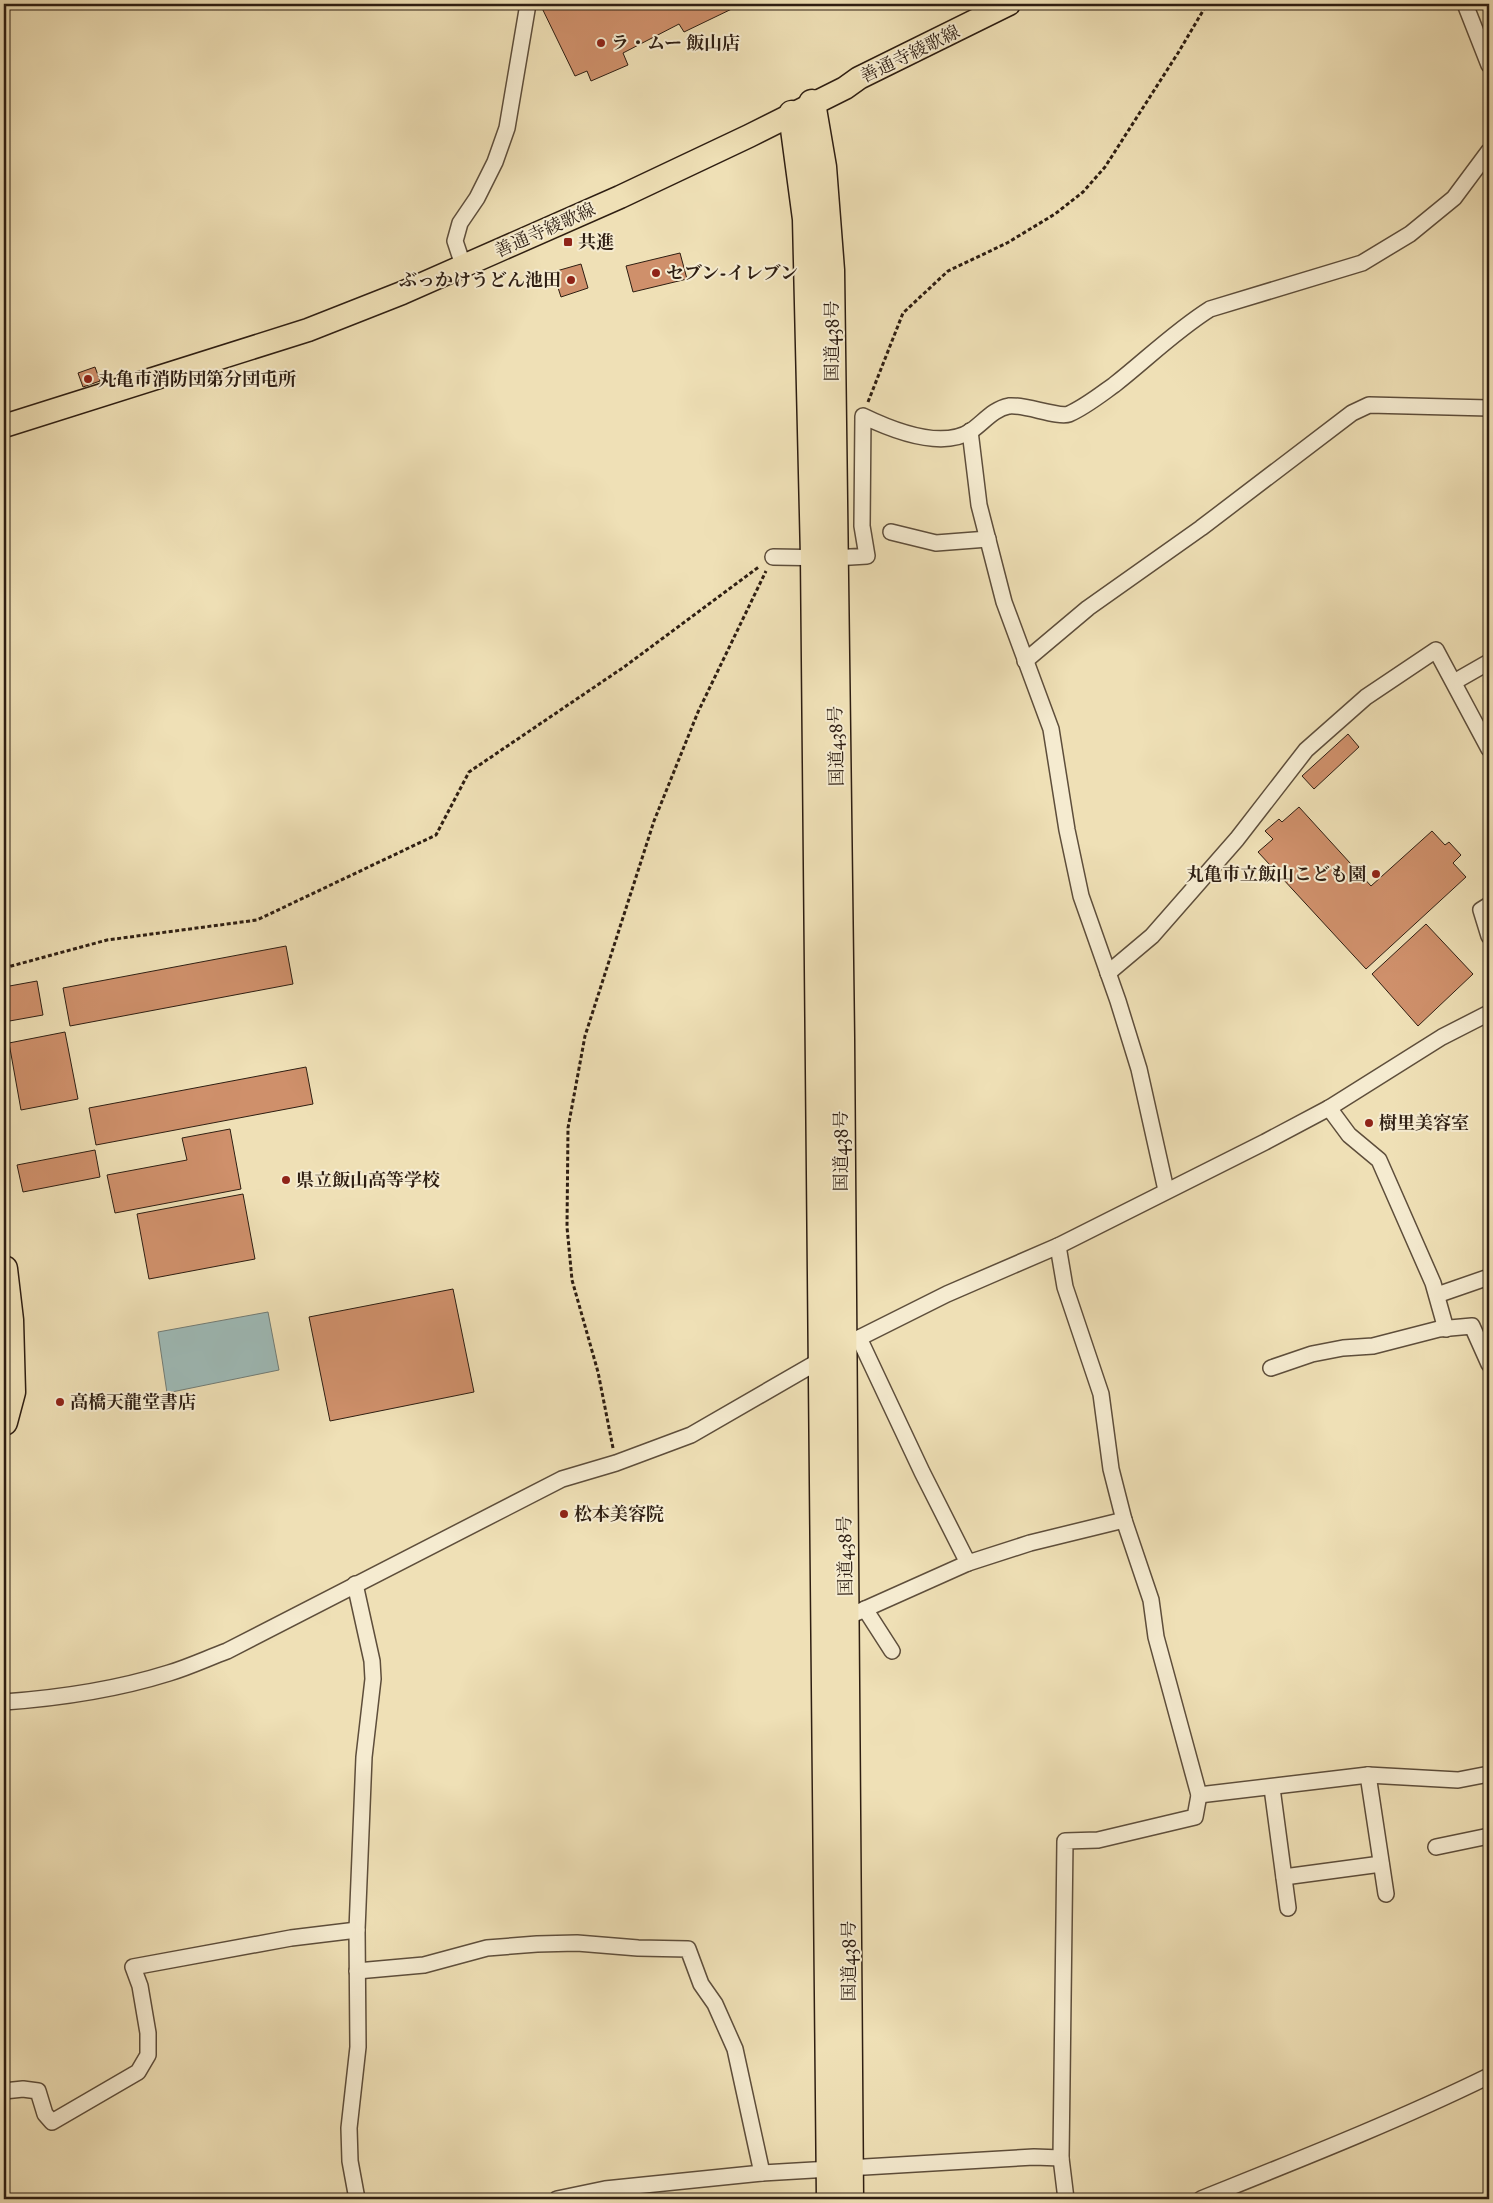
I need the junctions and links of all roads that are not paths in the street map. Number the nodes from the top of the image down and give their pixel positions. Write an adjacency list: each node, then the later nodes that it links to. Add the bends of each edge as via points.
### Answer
1 (528, 4): 7 (street, via 507,128 495,162 457,232 455,241)
2 (1009, 4): 5 (main road, 善通寺綾歌線)
3 (1465, 4): 4 (street)
4 (1489, 65)
5 (802, 109): 7 (main road, 善通寺綾歌線, via 620,197); 14 (highway, 国道438号, via 823,167 831,270)
6 (1489, 151): 10 (street, via 1454,198 1410,234 1362,263 1210,309 1188,323 1097,398 1068,415 1009,406 990,414)
7 (463, 265): 9 (main road, 善通寺綾歌線, via 308,330)
8 (1489, 408): 15 (street, via 1369,405 1352,413 1201,528 1088,608)
9 (4, 426)
10 (970, 431): 12 (street, via 979,505); 14 (street, via 946,440 912,435 863,416 862,526 867,556)
11 (891, 532): 12 (street, via 936,543)
12 (988, 539): 15 (street, via 1004,602)
13 (773, 557): 14 (street)
14 (824, 558): 30 (highway, 国道438号)
15 (1025, 661): 21 (street, via 1051,729 1081,896)
16 (1489, 662): 17 (street)
17 (1454, 682): 18 (street); 21 (street, via 1436,650 1366,697 1306,750 1237,839 1152,936)
18 (1489, 749)
19 (1489, 905): 20 (street, via 1481,910)
20 (1489, 936)
21 (1108, 973): 24 (street, via 1139,1069)
22 (1489, 1013): 23 (street, via 1442,1037)
23 (1329, 1108): 24 (street); 28 (street, via 1349,1135 1379,1160)
24 (1166, 1190): 25 (street)
25 (1058, 1246): 30 (street, via 946,1294); 34 (street, via 1065,1287 1101,1394 1111,1469)
26 (4, 1269): 33 (highway, via 10,1320 12,1392)
27 (1489, 1277): 28 (street)
28 (1437, 1295): 29 (street)
29 (1446, 1329): 31 (street, via 1472,1326); 32 (street, via 1373,1346 1312,1354)
30 (841, 1349): 35 (street, via 922,1472); 36 (street, via 691,1435 562,1479); 37 (highway, 国道438号); 55 (highway, 国道438号)
31 (1489, 1364)
32 (1270, 1368)
33 (4, 1422)
34 (1124, 1520): 35 (street); 43 (street, via 1151,1600 1156,1637)
35 (968, 1563): 37 (street)
36 (355, 1584): 39 (street, via 227,1651 171,1672 86,1692); 50 (street, via 373,1679 364,1757)
37 (855, 1613): 38 (street); 55 (highway, 国道438号)
38 (892, 1651)
39 (4, 1702)
40 (1489, 1774): 41 (street, via 1458,1780)
41 (1368, 1775): 42 (street); 46 (street)
42 (1272, 1788): 43 (street); 47 (street)
43 (1200, 1795): 54 (street, via 1195,1816 1098,1840 1065,1841)
44 (1489, 1836): 45 (street)
45 (1436, 1847)
46 (1382, 1864): 47 (street); 48 (street)
47 (1284, 1877): 49 (street)
48 (1386, 1894)
49 (1288, 1908)
50 (357, 1930): 51 (street); 53 (street, via 291,1938 133,1967 140,1986 148,2033 148,2055 138,2072 52,2122 45,2114 38,2092)
51 (357, 1971): 56 (street, via 424,1964 486,1948 538,1944 688,1949 701,1984 715,2004 735,2049); 57 (street, via 358,2047 349,2128 350,2161)
52 (1489, 2076): 62 (street, via 1349,2139)
53 (4, 2092)
54 (1060, 2158): 55 (street); 61 (street)
55 (840, 2169): 56 (street); 59 (highway, 国道438号); 60 (highway, 国道438号)
56 (762, 2173): 58 (street, via 605,2189)
57 (357, 2199)
58 (558, 2199)
59 (830, 2199)
60 (850, 2199)
61 (1066, 2199)
62 (1201, 2199)

